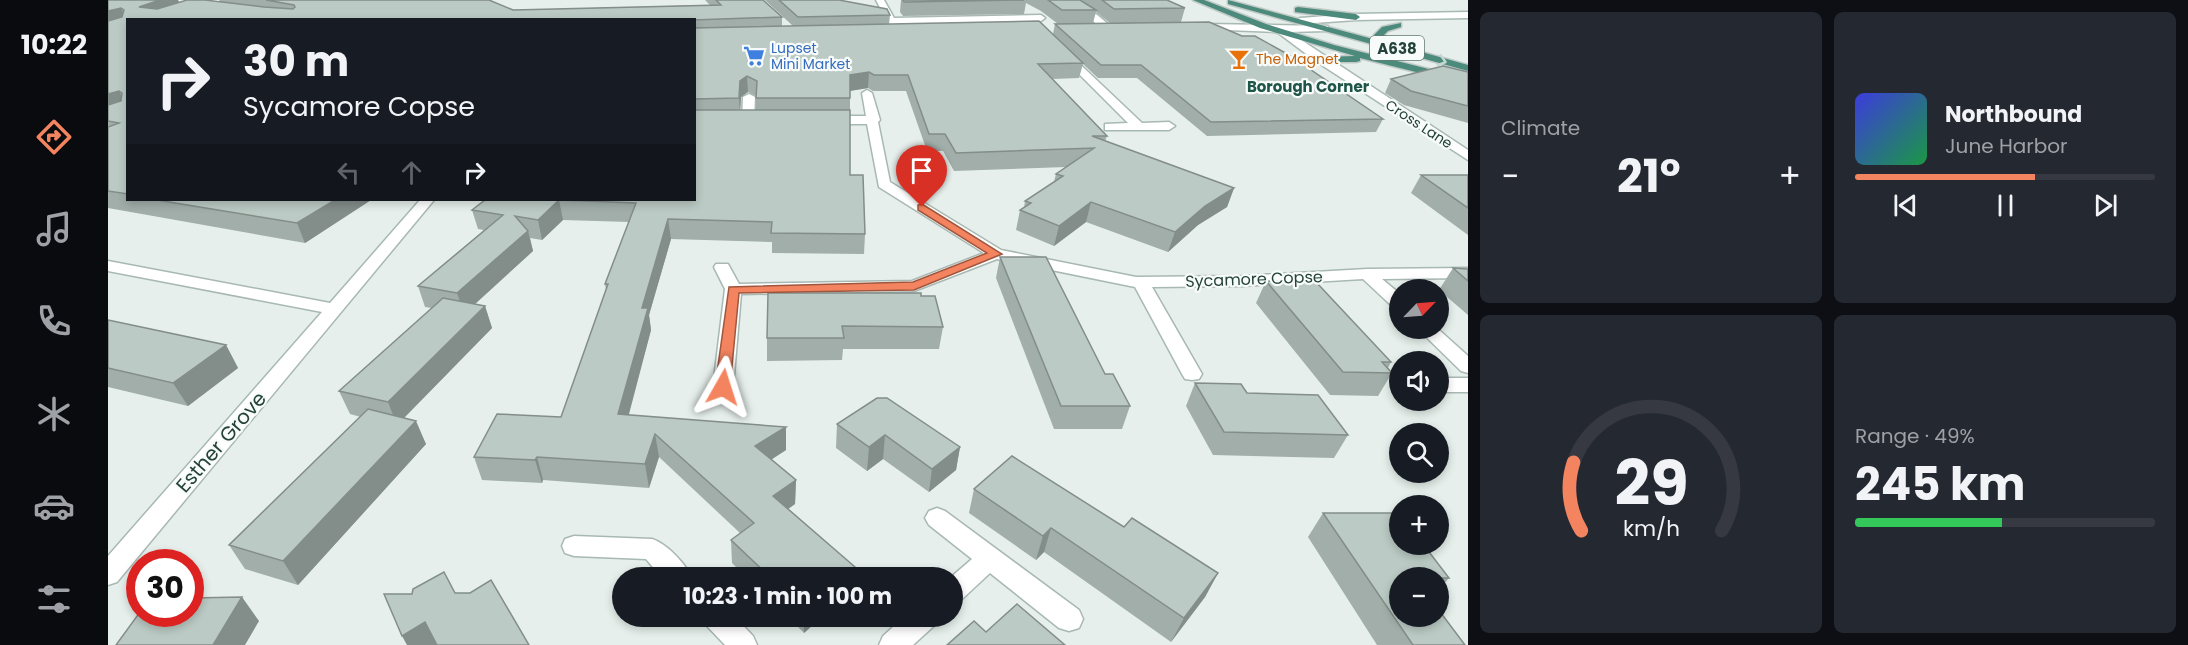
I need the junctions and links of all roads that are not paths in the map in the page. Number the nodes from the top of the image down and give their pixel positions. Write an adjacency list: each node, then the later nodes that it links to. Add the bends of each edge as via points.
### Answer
1 (880, 0): 13 (street)
2 (1063, 0): 22 (street, via 1112,28)
3 (1221, 0): 14 (highway, A638)
4 (1230, 0): 11 (highway)
5 (1205, 1): 15 (highway, A638); 18 (highway, via 1209,21); 20 (highway)
6 (182, 2): 8 (street)
7 (223, 5): 8 (street)
8 (199, 6): 12 (street)
9 (1024, 7): 13 (street, via 1045,20)
10 (1468, 14): 11 (street)
11 (1356, 16): 14 (street)
12 (159, 18)
13 (892, 21): 24 (street, via 904,33)
14 (1300, 21): 20 (street); 21 (highway, A638); 23 (highway)
15 (1259, 23): 19 (street); 20 (highway, A638)
16 (1468, 23): 17 (street)
17 (1398, 24): 21 (street); 26 (highway, via 1379,35)
18 (1191, 27): 19 (street)
19 (1206, 27): 20 (street)
20 (1278, 27): 23 (street); 27 (street, Cross Lane); 28 (highway, A638)
21 (1325, 28): 23 (street); 26 (highway, A638)
22 (1087, 29)
23 (1311, 29): 28 (highway)
24 (887, 33)
25 (1056, 46): 36 (street)
26 (1394, 47): 29 (highway, A638, one-way to 29)
27 (1321, 60): 28 (highway, via 1352,58); 39 (street, Cross Lane)
28 (1414, 68): 30 (highway, A638)
29 (1468, 68)
30 (1468, 82)
31 (867, 93): 35 (street, Sycamore Copse)
32 (749, 97): 33 (street)
33 (748, 120)
34 (817, 120): 35 (street)
35 (874, 120): 41 (street, Sycamore Copse, via 884,184)
36 (1139, 126): 37 (street); 38 (street)
37 (1169, 126)
38 (1109, 127)
39 (1468, 156)
40 (426, 201): 49 (street, Esther Grove)
41 (996, 254): 46 (street, Sycamore Copse); 47 (street, via 914,286)
42 (108, 266): 49 (street)
43 (722, 267): 47 (street)
44 (1468, 273): 45 (street, Sycamore Copse)
45 (1367, 274): 46 (street, Sycamore Copse); 48 (street)
46 (1141, 282): 52 (street)
47 (733, 290): 55 (street)
48 (1389, 294)
49 (332, 309): 60 (street, Esther Grove)
50 (1438, 339): 51 (street)
51 (1468, 368)
52 (1192, 374)
53 (1449, 385): 54 (street)
54 (1468, 385)
55 (723, 387)
56 (937, 518): 58 (street)
57 (574, 546): 59 (street, via 652,549)
58 (989, 559): 61 (street); 62 (street)
59 (669, 567)
60 (108, 574)
61 (963, 582)
62 (1069, 619)
63 (726, 627): 65 (street)
64 (913, 627): 66 (street)
65 (743, 645)
66 (893, 645)

